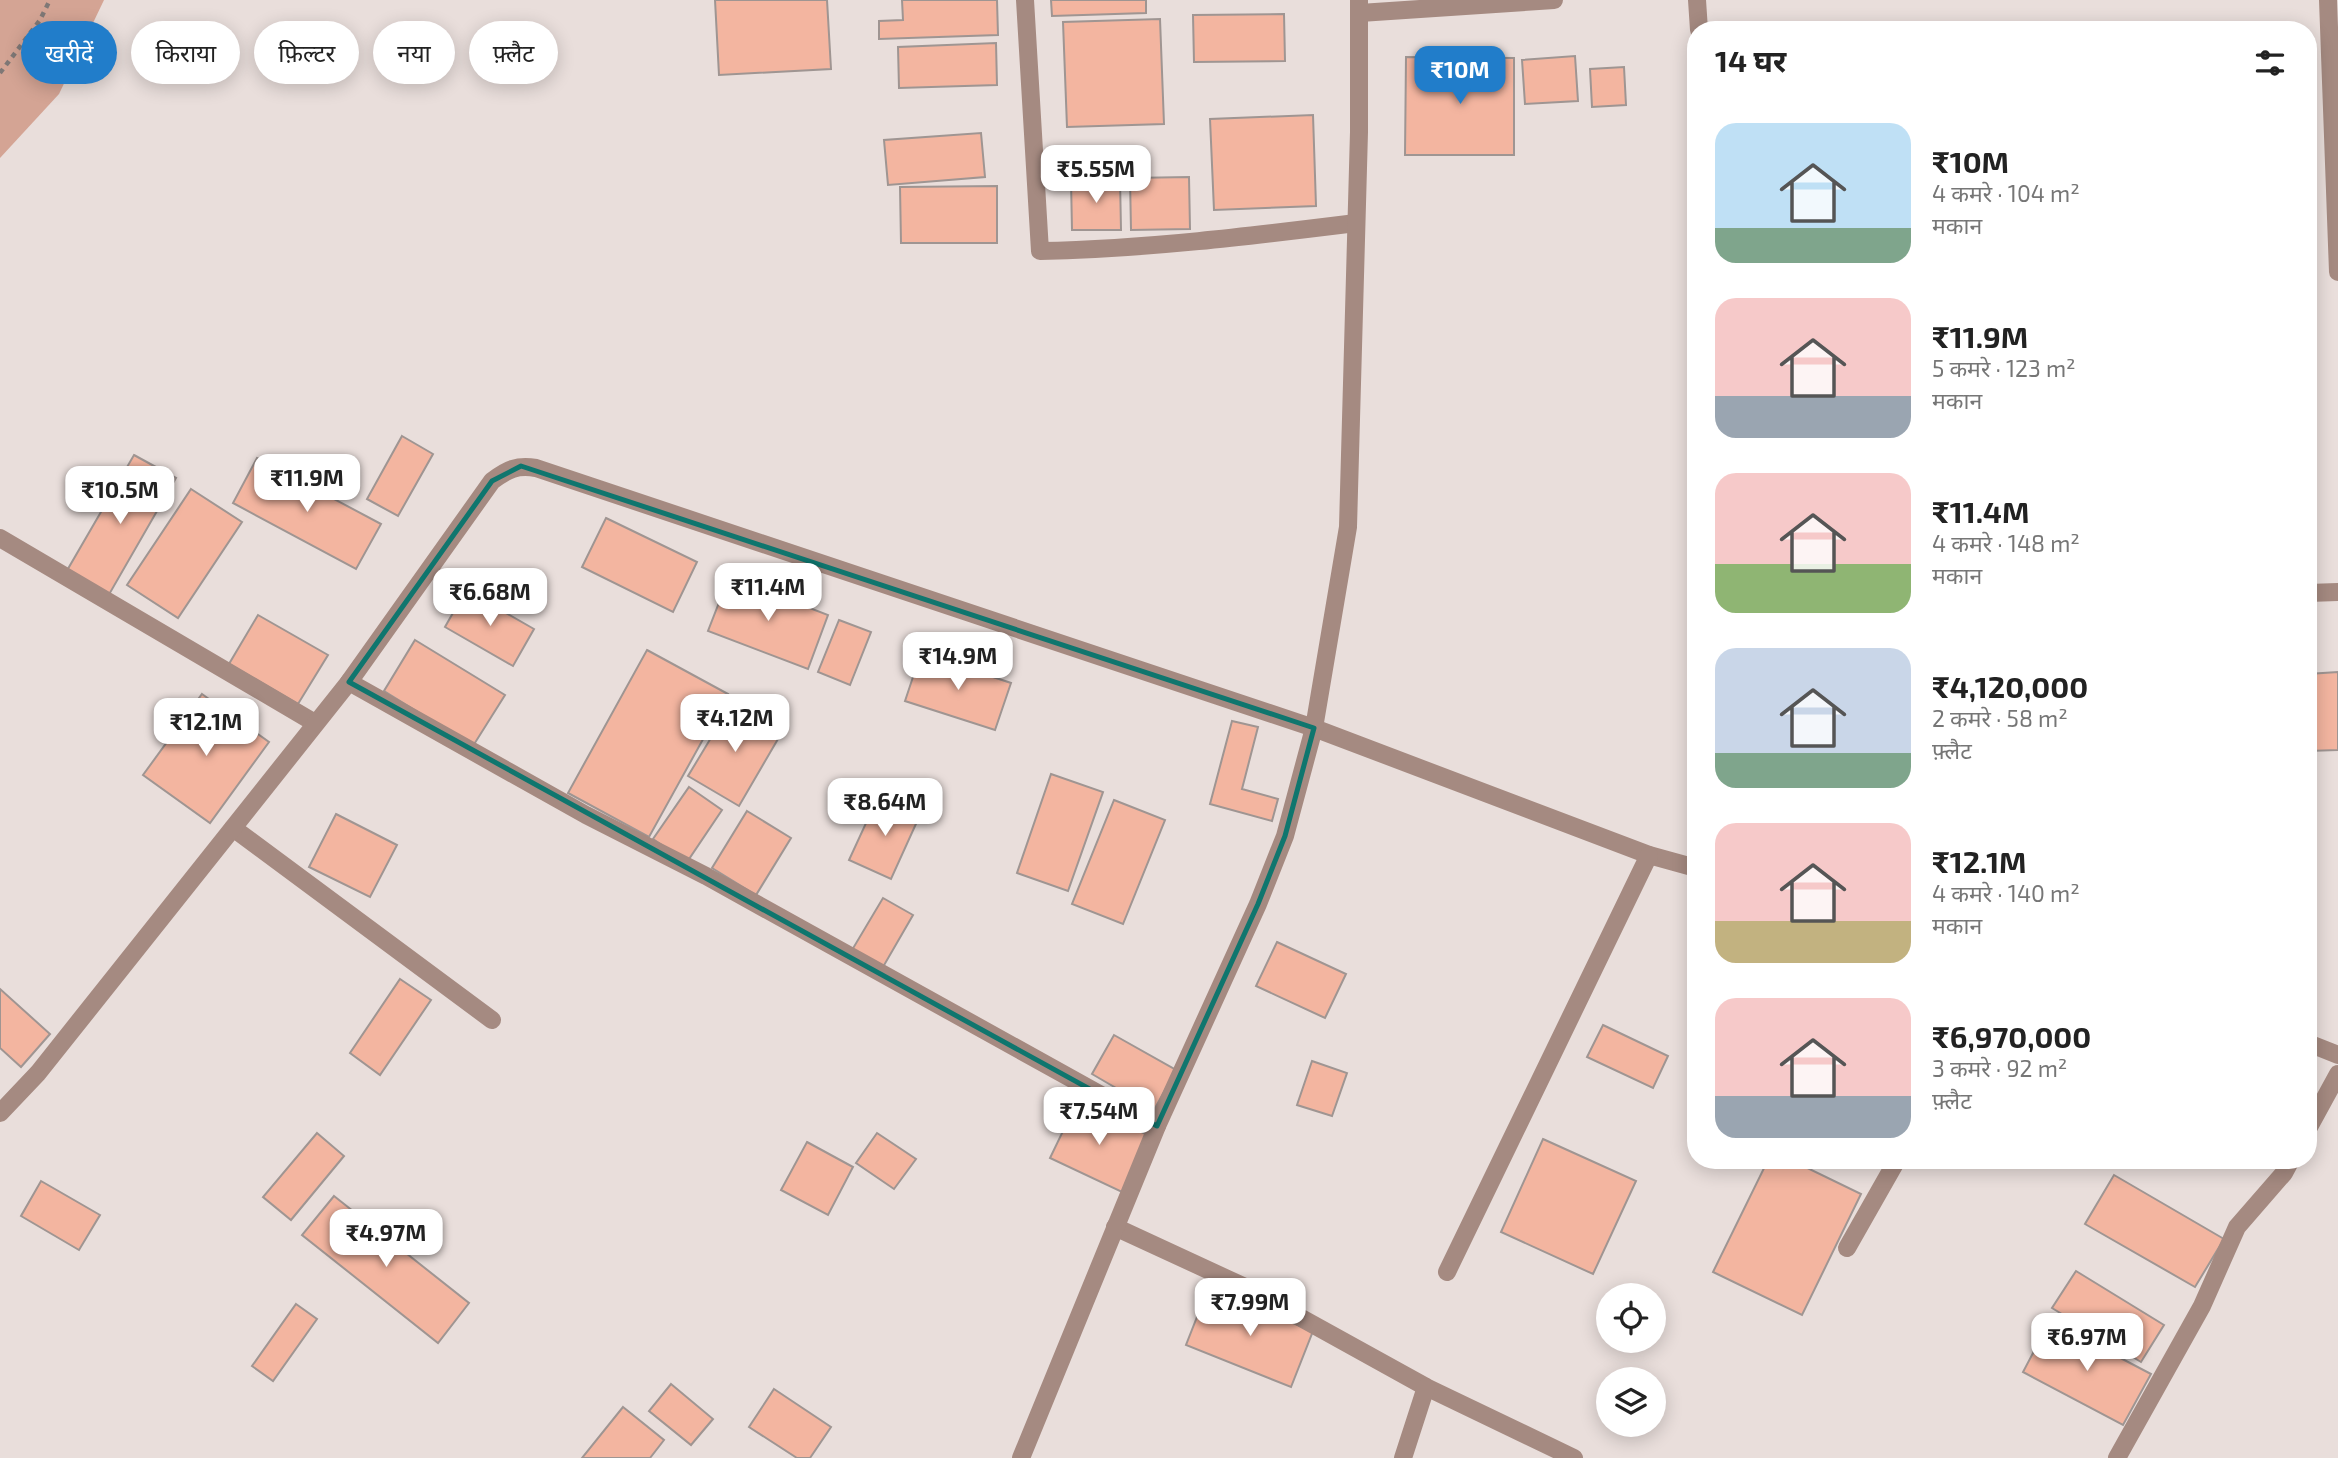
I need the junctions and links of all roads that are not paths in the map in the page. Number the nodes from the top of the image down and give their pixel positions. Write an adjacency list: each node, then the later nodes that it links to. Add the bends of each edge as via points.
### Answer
1 (1025, 0): 7 (street, via 1040,251 1117,250)
2 (1554, 0): 5 (street)
3 (1697, 0): 6 (street)
4 (2328, 0): 8 (street)
5 (1360, 7): 7 (street)
6 (1698, 21)
7 (1356, 223): 14 (street, via 1348,527)
8 (2338, 272)
9 (0, 538): 13 (street)
10 (2338, 592): 11 (street)
11 (2317, 593)
12 (348, 682): 13 (street); 14 (street, via 492,481 521,466); 24 (street)
13 (315, 723): 15 (street)
14 (1314, 728): 16 (street); 24 (street, via 1285,836 1263,893)
15 (233, 828): 18 (street); 23 (street, via 38,1073)
16 (1649, 855): 17 (street); 29 (street)
17 (1687, 866)
18 (492, 1020)
19 (2317, 1047): 20 (street)
20 (2338, 1055)
21 (2338, 1074): 22 (street)
22 (2317, 1112)
23 (0, 1113)
24 (1157, 1126): 27 (street)
25 (1892, 1169): 28 (street)
26 (2286, 1169): 34 (street, via 2236,1227 2202,1306)
27 (1115, 1227): 30 (street, via 1247,1288); 31 (street)
28 (1847, 1248)
29 (1447, 1272)
30 (1426, 1387): 32 (street); 33 (street)
31 (1021, 1458)
32 (1403, 1458)
33 (1574, 1458)
34 (2117, 1458)

